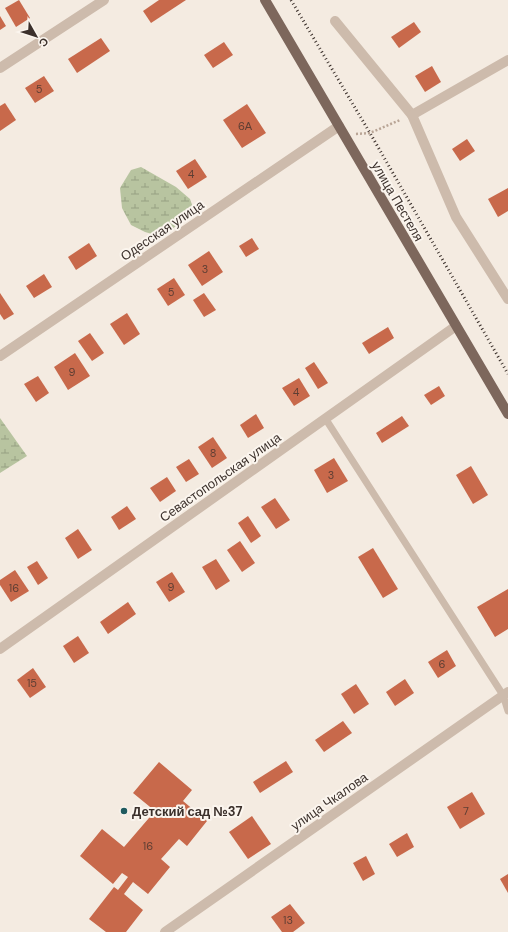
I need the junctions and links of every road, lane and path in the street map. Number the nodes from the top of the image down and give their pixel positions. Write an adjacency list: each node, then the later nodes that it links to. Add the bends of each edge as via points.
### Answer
1 (104, 0): 5 (street)
2 (265, 0): 7 (main road, улица Пестеля)
3 (335, 21): 6 (street)
4 (508, 60): 6 (street)
5 (0, 68)
6 (412, 115): 8 (path, via 370,133); 9 (street, via 456,216)
7 (339, 126): 8 (main road, улица Пестеля); 11 (street, Одесская улица)
8 (344, 135): 10 (main road, улица Пестеля)
9 (508, 299)
10 (456, 326): 12 (main road, улица Пестеля); 13 (street, Севастопольская улица)
11 (0, 356)
12 (508, 414)
13 (325, 418): 14 (street, Севастопольская улица); 15 (lane)
14 (0, 649)
15 (506, 694): 16 (lane); 17 (street, улица Чкалова)
16 (508, 711)
17 (165, 932)

